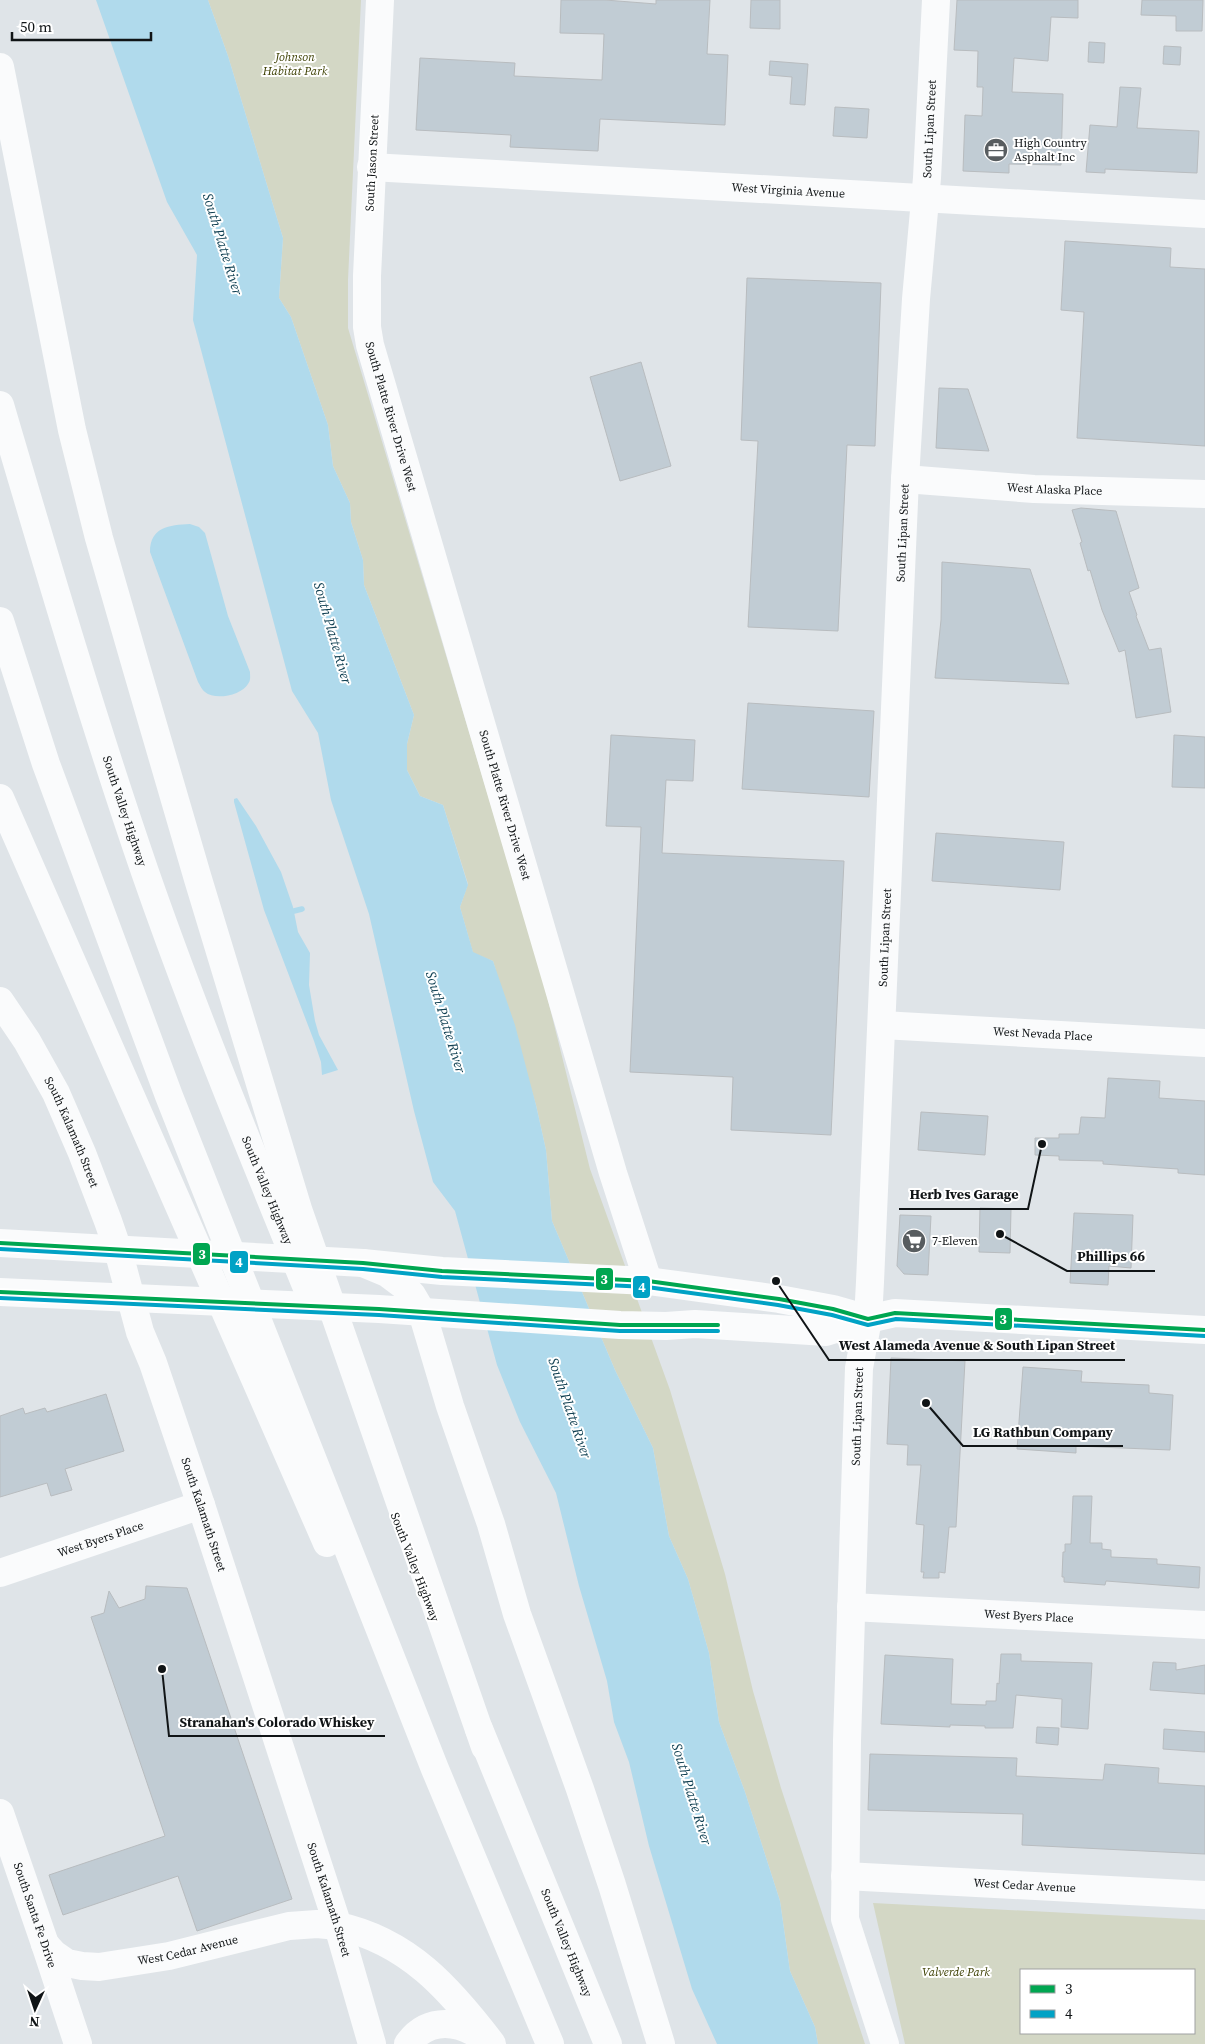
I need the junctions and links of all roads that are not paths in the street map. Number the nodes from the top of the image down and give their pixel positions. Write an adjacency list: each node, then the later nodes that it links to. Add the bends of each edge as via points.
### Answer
1 (380, 0): 4 (main road, South Jason Street)
2 (936, 0): 5 (main road, South Lipan Street)
3 (0, 67): 29 (main road, via 76,447 135,663 298,1209)
4 (371, 167): 5 (main road, West Virginia Avenue); 7 (main road, South Jason Street)
5 (926, 198): 6 (main road, West Virginia Avenue); 9 (main road, South Lipan Street)
6 (1205, 214)
7 (367, 327): 19 (main road, South Platte River Drive West, via 376,367 613,1173)
8 (0, 405): 29 (main road, South Valley Highway, via 95,722 145,873)
9 (905, 479): 10 (main road, West Alaska Place, via 1034,489); 14 (main road, South Lipan Street)
10 (1205, 494)
11 (0, 621): 30 (main road, via 46,764 137,1014)
12 (0, 798): 30 (main road, via 360,1617)
13 (0, 1001): 17 (main road, South Kalamath Street, via 50,1080)
14 (882, 1025): 15 (main road, West Nevada Place); 23 (main road, South Lipan Street)
15 (1205, 1043)
16 (0, 1243): 17 (main road)
17 (118, 1250): 18 (main road); 21 (main road, South Kalamath Street)
18 (363, 1263): 19 (main road, via 442,1272); 22 (main road, via 403,1284)
19 (648, 1281): 23 (main road, via 779,1299)
20 (0, 1292): 21 (main road)
21 (131, 1298): 22 (main road); 25 (main road, South Kalamath Street)
22 (422, 1312): 23 (main road, via 826,1332); 42 (main road, via 517,1614 612,1885)
23 (868, 1319): 24 (main road, via 895,1313); 27 (main road, South Lipan Street, via 859,1368)
24 (1205, 1330)
25 (201, 1505): 26 (main road, West Byers Place); 34 (main road, South Kalamath Street)
26 (0, 1573)
27 (852, 1607): 28 (main road, West Byers Place); 32 (main road, South Lipan Street, via 846,1741)
28 (1205, 1625)
29 (485, 1747): 41 (main road, South Valley Highway)
30 (435, 1769): 40 (main road)
31 (0, 1813): 35 (main road, South Santa Fe Drive)
32 (845, 1876): 33 (main road, West Cedar Avenue); 43 (main road, via 845,1919)
33 (1205, 1895)
34 (338, 1926): 35 (main road, West Cedar Avenue, via 289,1926 169,1956 99,1967 67,1963); 37 (main road, South Kalamath Street); 39 (main road, West Cedar Avenue, via 383,1941 419,1964 461,2004)
35 (45, 1944): 36 (main road, South Santa Fe Drive)
36 (78, 2044)
37 (372, 2044)
38 (408, 2044): 39 (main road, via 423,2029 446,2024 472,2031)
39 (491, 2044)
40 (550, 2044)
41 (608, 2044)
42 (661, 2044)
43 (885, 2044)

